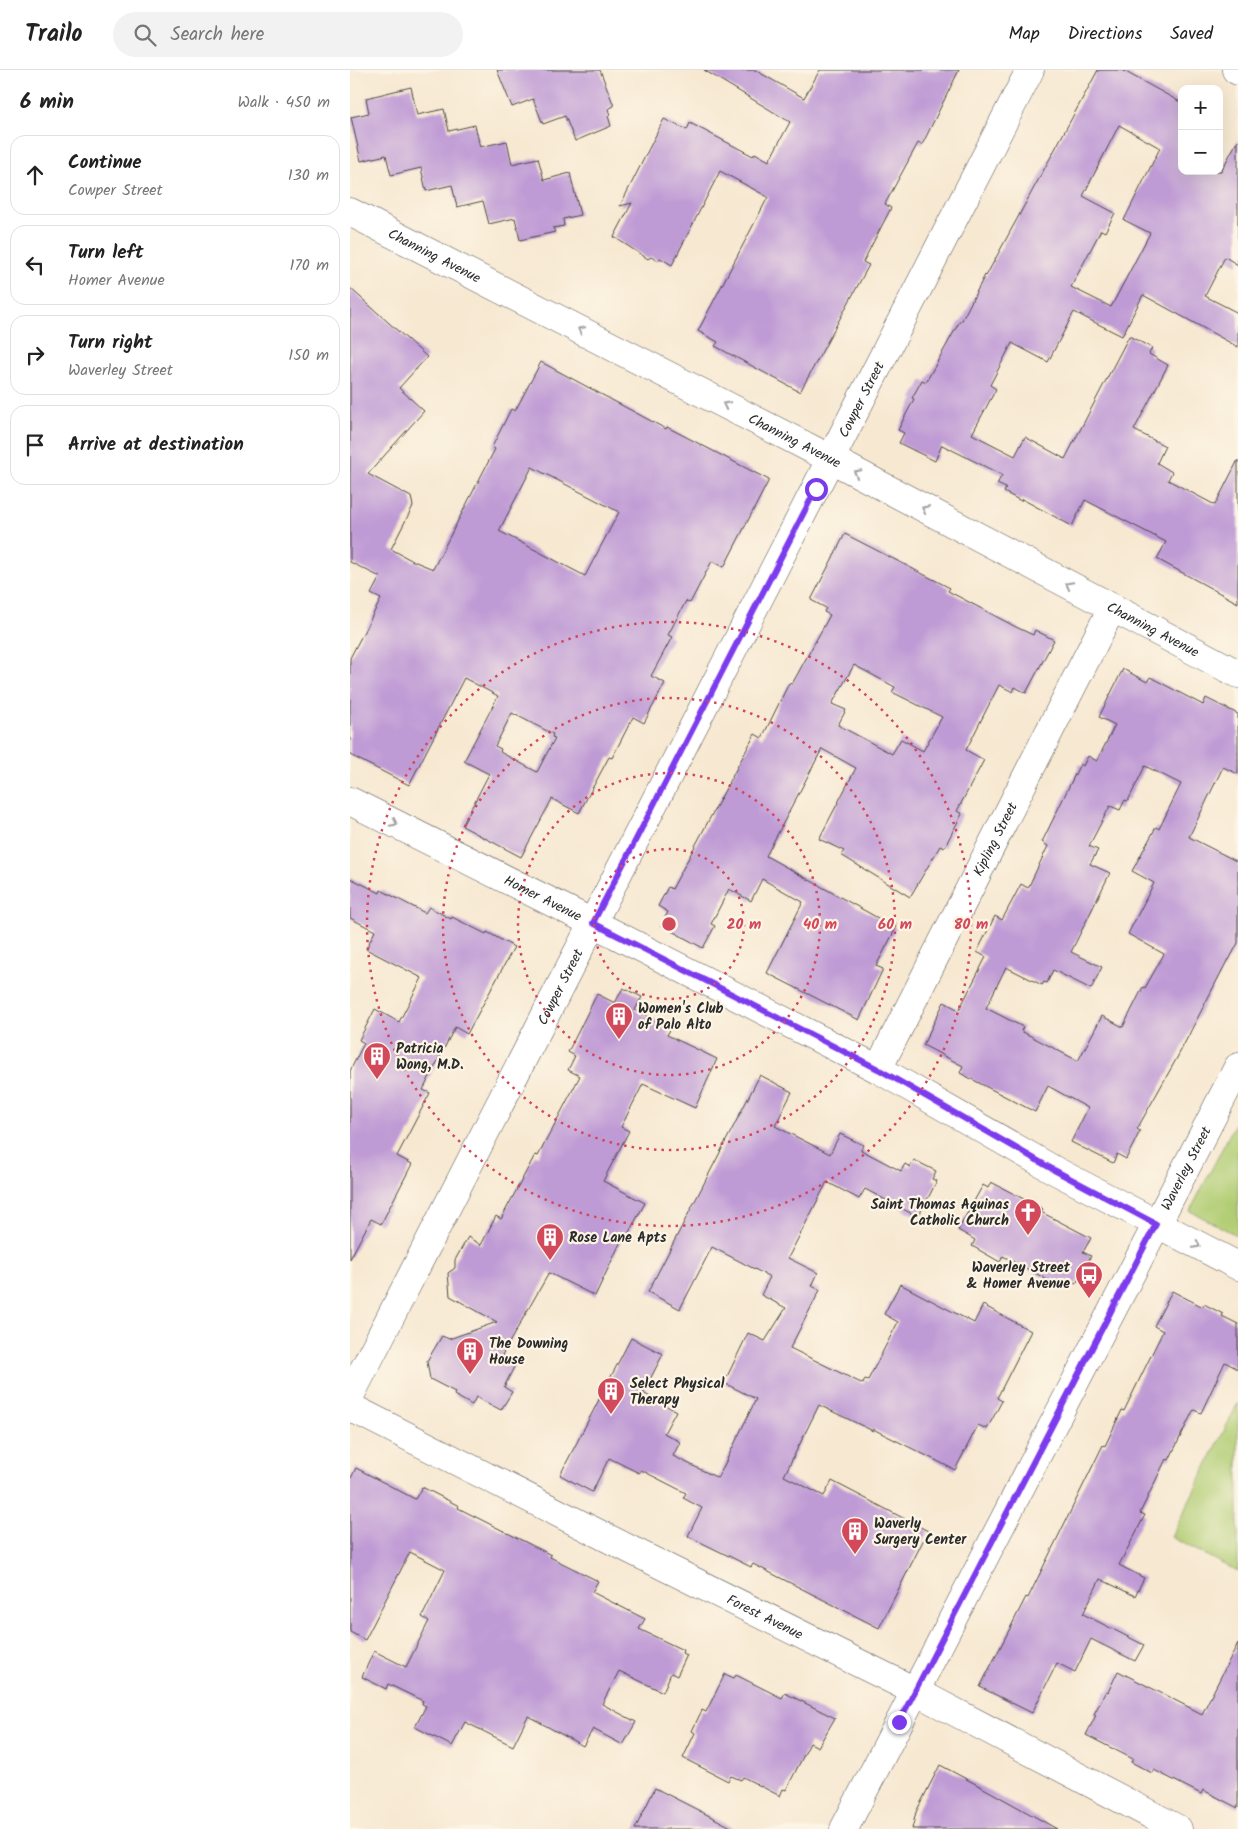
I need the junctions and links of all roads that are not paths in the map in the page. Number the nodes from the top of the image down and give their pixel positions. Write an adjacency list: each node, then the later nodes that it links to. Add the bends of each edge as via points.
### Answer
1 (1030, 70): 3 (street, Cowper Street)
2 (350, 212): 3 (street, Channing Avenue, one-way to 2)
3 (831, 459): 4 (street, Channing Avenue, one-way to 3); 7 (street, Cowper Street)
4 (1112, 608): 5 (street, Channing Avenue); 9 (street, Kipling Street)
5 (1238, 674)
6 (350, 801): 7 (street, Homer Avenue, one-way to 7)
7 (593, 923): 9 (street, Homer Avenue); 12 (street, Cowper Street)
8 (1238, 1067): 10 (street, Waverley Street)
9 (878, 1069): 10 (street, Homer Avenue, via 1054,1170)
10 (1156, 1224): 11 (street, Homer Avenue, one-way to 11); 14 (street, Waverley Street)
11 (1238, 1266)
12 (350, 1396)
13 (350, 1407): 14 (street, Forest Avenue)
14 (915, 1691): 15 (street, Waverley Street); 16 (street, Forest Avenue)
15 (844, 1829)
16 (1178, 1829)

